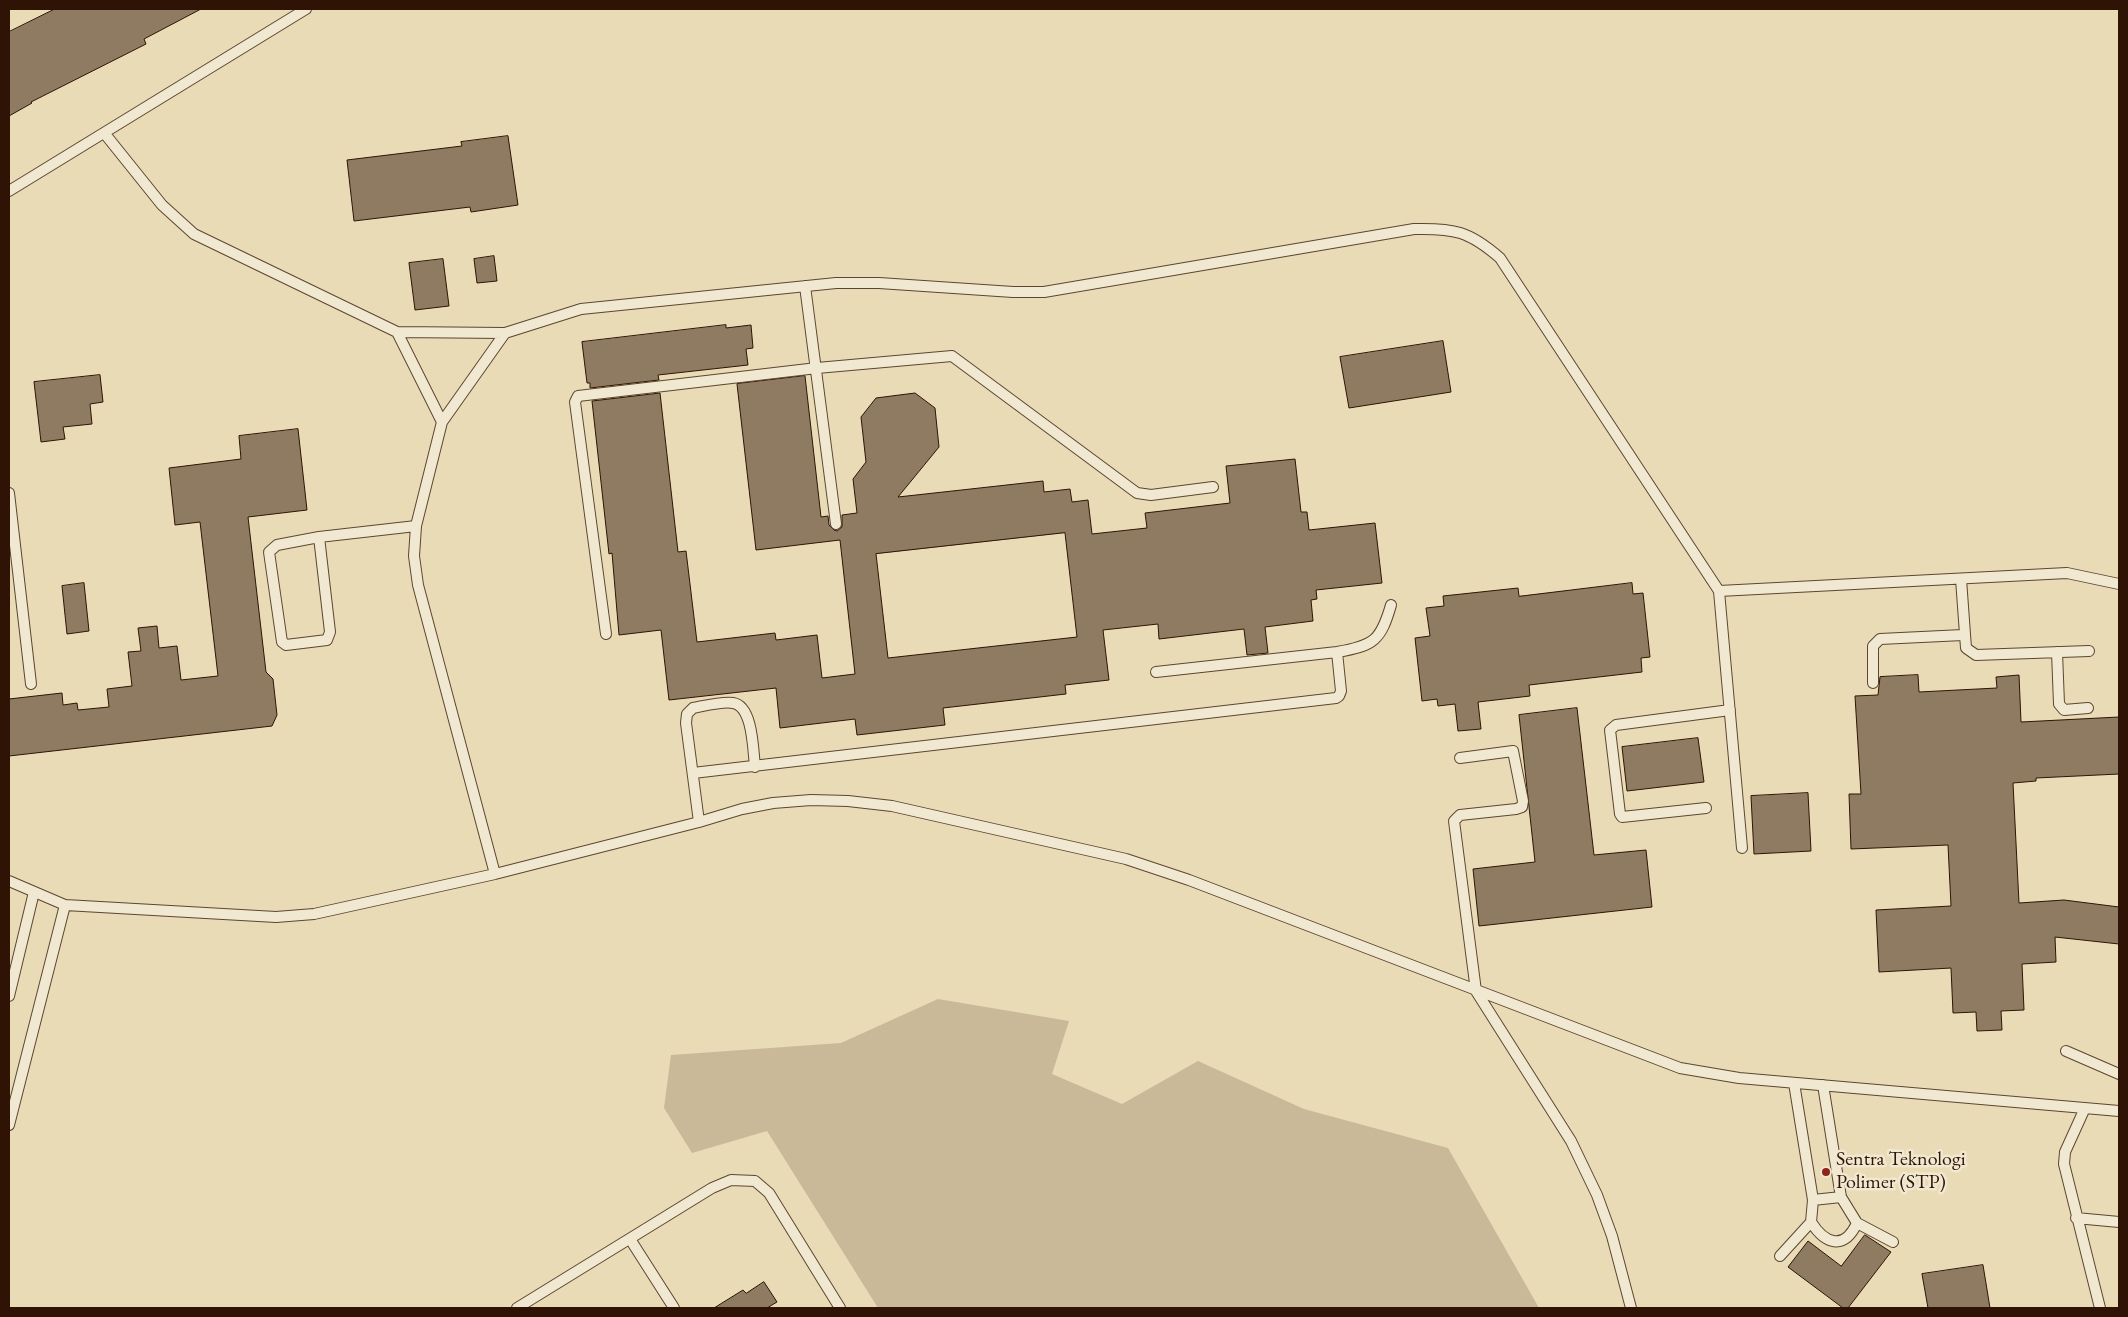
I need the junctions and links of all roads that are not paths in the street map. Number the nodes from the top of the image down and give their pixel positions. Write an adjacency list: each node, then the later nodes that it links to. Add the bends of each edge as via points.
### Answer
1 (306, 9): 2 (lane)
2 (105, 134): 3 (lane); 5 (lane, via 162,204 194,234)
3 (9, 191)
4 (805, 286): 6 (lane, via 581,309); 7 (lane); 16 (lane, via 850,282 1044,292 1414,229 1439,228 1462,232 1481,241 1500,258)
5 (397, 332): 6 (lane); 8 (lane)
6 (505, 333): 8 (lane)
7 (817, 368): 9 (lane, via 952,356 1137,493 1150,495); 11 (lane); 18 (lane, via 578,396 575,402)
8 (442, 422): 12 (lane)
9 (1213, 487)
10 (9, 493): 25 (lane)
11 (836, 524)
12 (416, 526): 13 (lane); 34 (lane, via 414,556 418,584)
13 (320, 537): 13 (lane, via 277,544 269,552 282,642 286,645 327,640 330,632)
14 (1961, 579): 15 (lane, via 2067,573); 16 (lane); 19 (lane)
15 (2119, 584)
16 (1719, 591): 27 (lane)
17 (1391, 605): 21 (lane, via 1378,637)
18 (606, 634)
19 (1963, 635): 22 (lane, via 1966,648 1976,655); 24 (lane, via 1880,639 1873,646)
20 (2089, 651): 22 (lane)
21 (1337, 652): 23 (lane); 29 (lane, via 1341,691 1336,698)
22 (2057, 652): 26 (lane, via 2059,704 2064,710)
23 (1156, 672)
24 (1873, 683)
25 (30, 684)
26 (2088, 708)
27 (1730, 710): 31 (lane, via 1616,725 1610,730 1622,816); 33 (lane)
28 (1460, 758): 38 (lane, via 1513,751 1523,801 1522,807 1516,809 1460,815 1454,821)
29 (755, 767): 30 (lane); 30 (lane, via 749,718 743,707 733,702 693,708 687,714)
30 (692, 773): 32 (lane)
31 (1706, 808)
32 (700, 822): 34 (lane); 38 (lane, via 773,803 848,801 892,806 1058,842 1126,859 1189,880)
33 (1742, 848)
34 (495, 874): 37 (lane, via 314,914 276,918)
35 (9, 881): 36 (lane)
36 (34, 892): 37 (lane); 39 (lane)
37 (65, 905): 46 (lane)
38 (1476, 991): 42 (lane, via 1680,1068); 59 (lane, via 1571,1141 1612,1236)
39 (9, 996)
40 (2066, 1052): 41 (lane)
41 (2119, 1074)
42 (1794, 1083): 43 (lane); 48 (lane)
43 (1823, 1085): 44 (lane); 47 (lane)
44 (2085, 1108): 45 (lane); 49 (lane, via 2064,1158)
45 (2118, 1108)
46 (9, 1125)
47 (1841, 1197): 48 (lane); 52 (lane)
48 (1813, 1200): 50 (lane)
49 (2076, 1218): 51 (lane); 60 (lane)
50 (1811, 1222): 52 (lane, via 1827,1240 1838,1241 1848,1237); 55 (lane)
51 (2119, 1222)
52 (1857, 1223): 54 (lane)
53 (630, 1239): 56 (lane); 57 (lane); 58 (lane, via 712,1188 731,1180 755,1181 769,1194)
54 (1893, 1242)
55 (1780, 1256)
56 (517, 1308)
57 (674, 1308)
58 (840, 1308)
59 (1631, 1308)
60 (2100, 1308)

